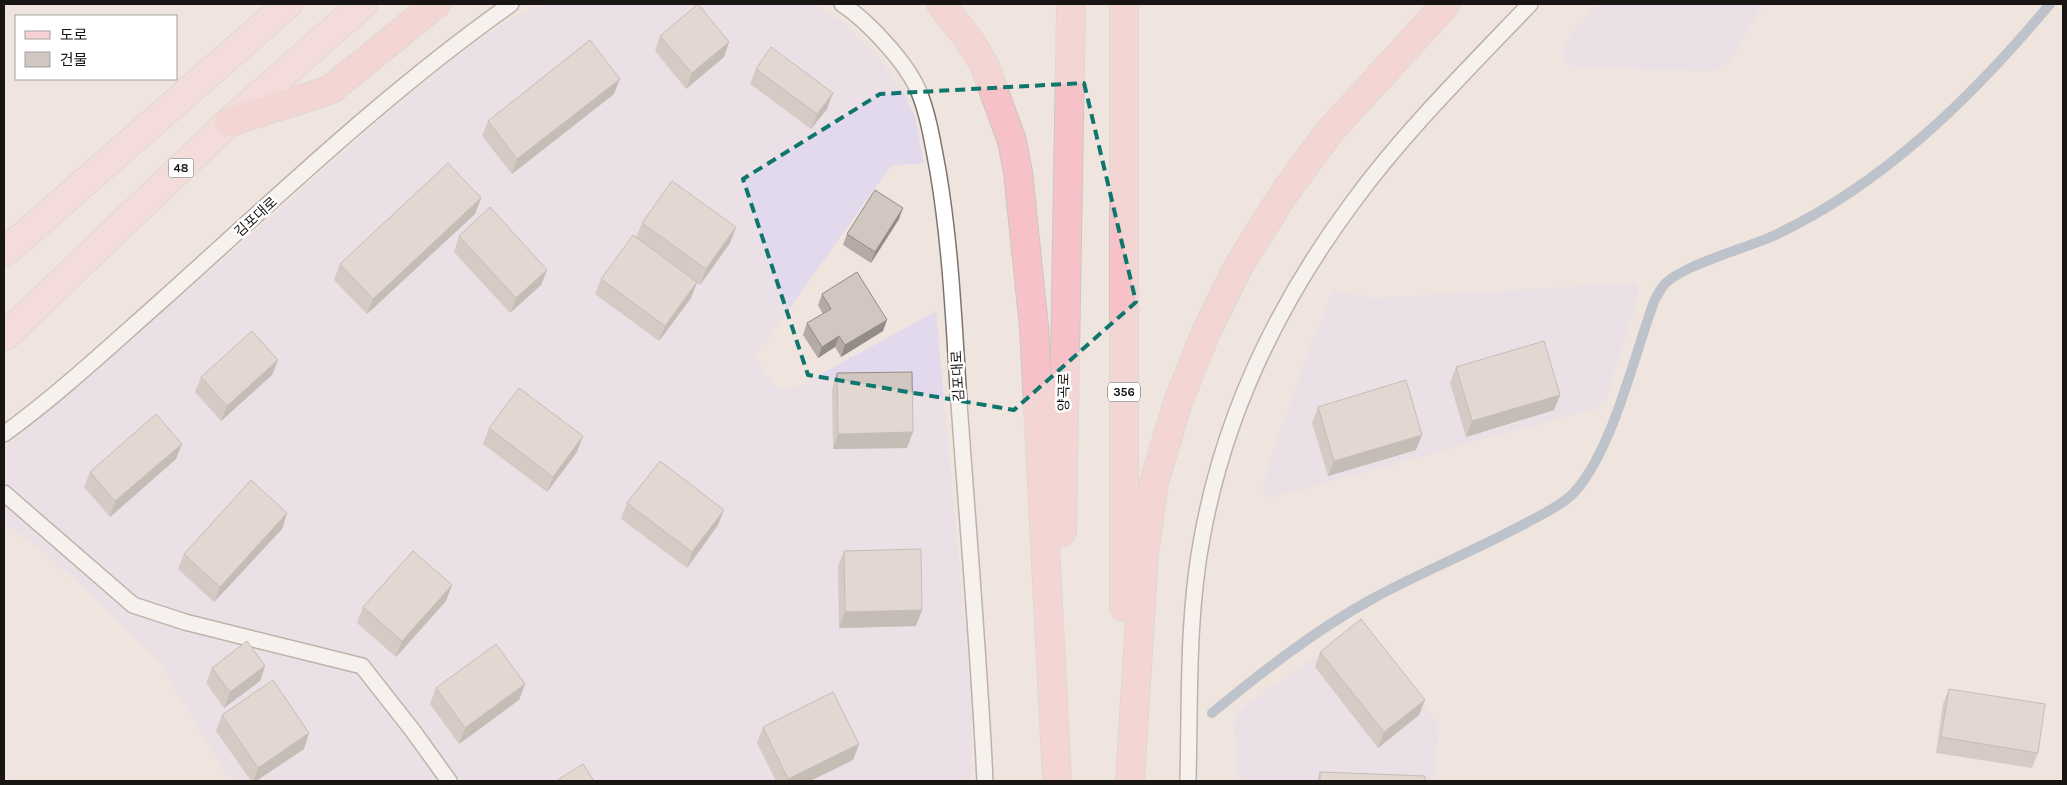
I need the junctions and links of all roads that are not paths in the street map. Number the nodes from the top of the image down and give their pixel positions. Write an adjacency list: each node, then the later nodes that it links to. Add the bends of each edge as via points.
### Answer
1 (288, 4): 12 (main road)
2 (363, 4): 11 (main road, 48)
3 (436, 4): 11 (highway, via 330,90)
4 (511, 4): 14 (lane, 김포대로, via 467,35 392,97 100,355)
5 (842, 4): 18 (lane, 김포대로, via 873,31 918,90 934,148 945,213 955,325)
6 (941, 4): 16 (highway, via 984,64 1012,141 1018,172 1034,327)
7 (1070, 4): 16 (highway, 양곡로)
8 (1124, 4): 19 (highway, 356)
9 (1446, 4): 20 (highway, via 1330,131 1283,195 1243,259 1206,332 1178,402 1154,482 1144,554)
10 (1530, 4): 21 (lane, via 1445,93 1354,200 1296,286 1255,365 1228,434 1201,538 1195,587)
11 (229, 122): 13 (main road, 48)
12 (4, 253)
13 (4, 336)
14 (4, 434)
15 (4, 493): 17 (lane, via 133,605 185,622 362,666)
16 (1057, 780)
17 (449, 781)
18 (984, 781)
19 (1124, 781)
20 (1130, 781)
21 (1188, 781)

